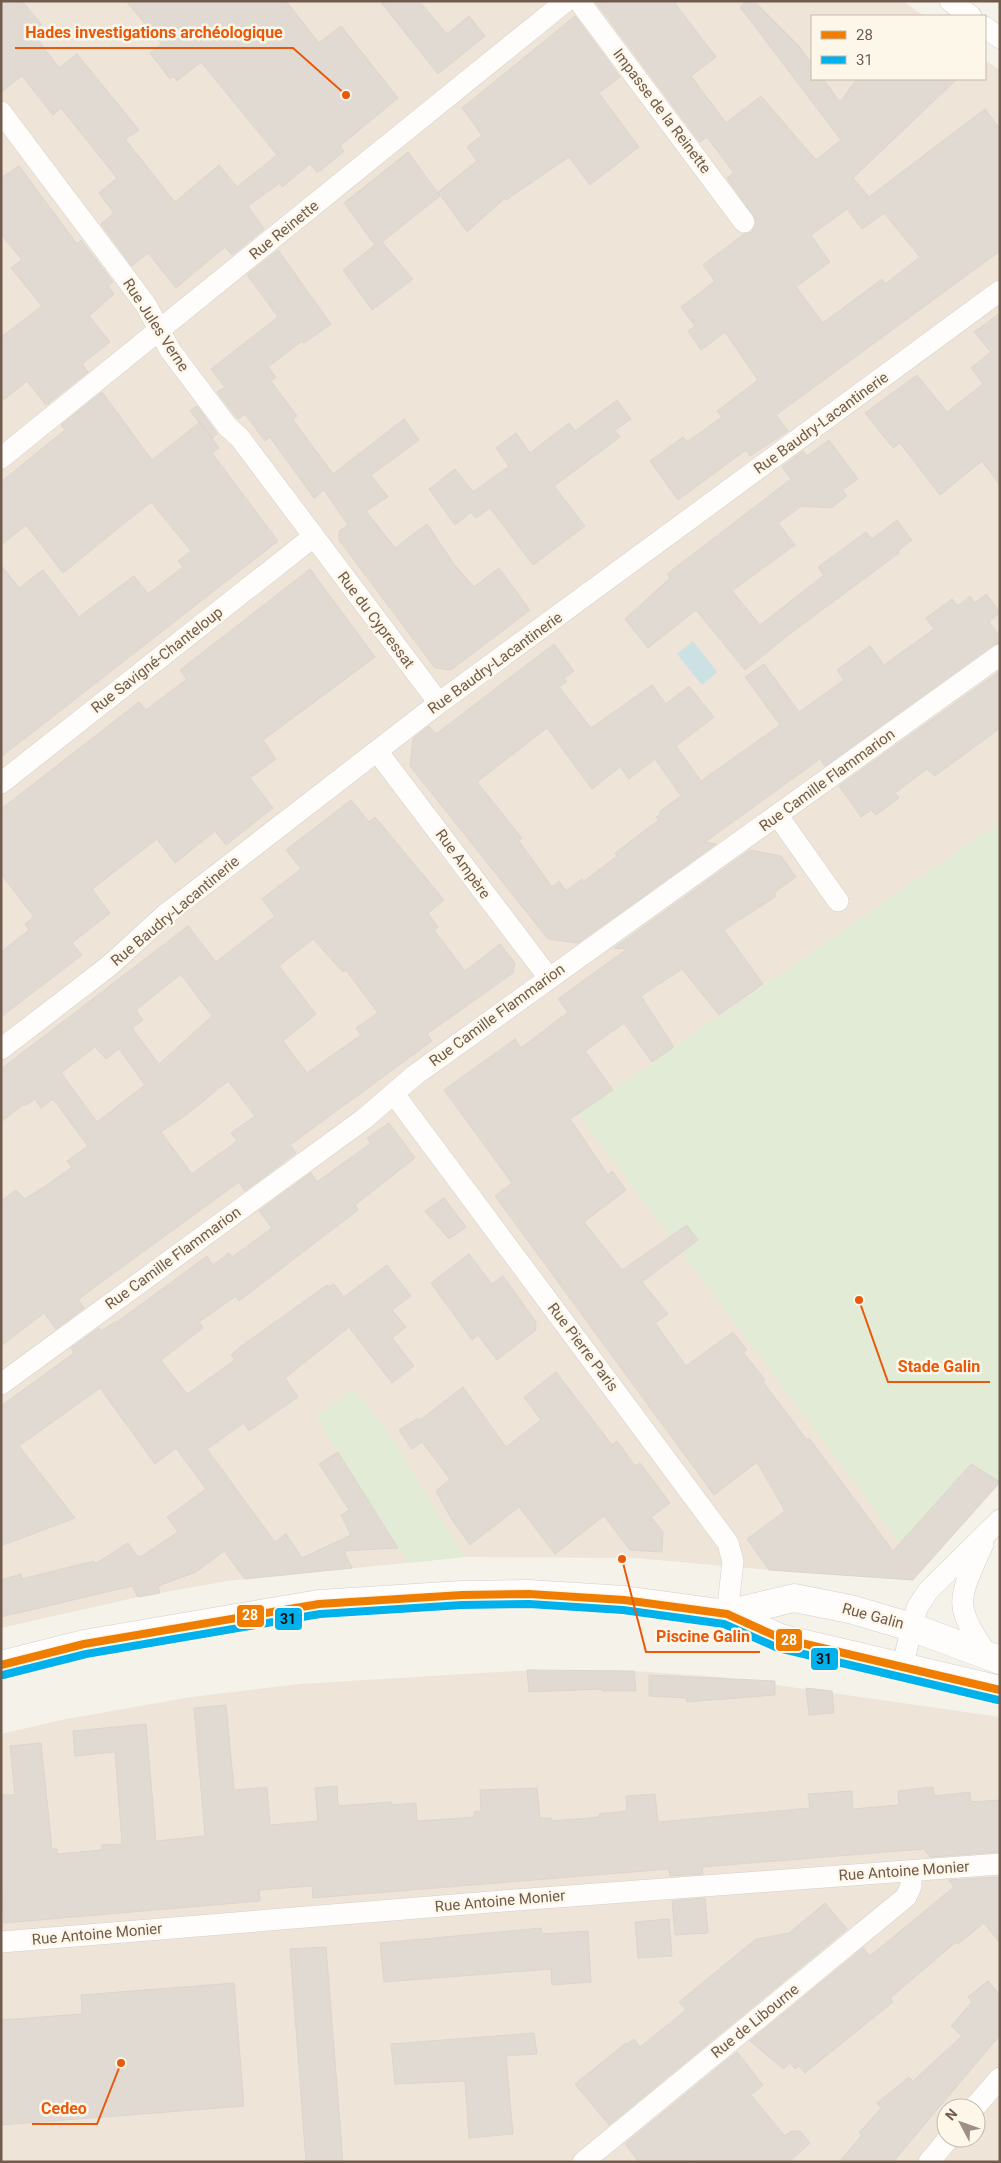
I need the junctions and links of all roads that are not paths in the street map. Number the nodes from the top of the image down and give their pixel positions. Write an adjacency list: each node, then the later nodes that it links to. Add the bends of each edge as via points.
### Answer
1 (566, 1): 10 (street, Rue Reinette)
2 (579, 1): 8 (street, Impasse de la Reinette)
3 (950, 1): 4 (street)
4 (970, 15)
5 (986, 27): 6 (street)
6 (1000, 38)
7 (1, 112): 10 (street, Rue Jules Verne, via 146,305)
8 (744, 222)
9 (1000, 291): 14 (street, Rue Baudry-Lacantinerie)
10 (159, 330): 11 (street, Rue Reinette); 12 (street, Rue Jules Verne, via 170,350)
11 (1, 458)
12 (313, 537): 14 (street, Rue du Cypressat); 16 (street, Rue Savigné-Chanteloup)
13 (1000, 655): 17 (street, Rue Camille Flammarion)
14 (439, 703): 15 (street, Rue Baudry-Lacantinerie)
15 (377, 751): 19 (street, Rue Ampère); 20 (street, Rue Baudry-Lacantinerie, via 166,914 109,966)
16 (1, 783)
17 (778, 816): 18 (street); 19 (street, Rue Camille Flammarion)
18 (838, 901)
19 (549, 978): 21 (street, Rue Camille Flammarion, via 415,1075)
20 (1, 1049)
21 (394, 1094): 22 (street, Rue Camille Flammarion); 24 (street, Rue Pierre Paris, via 728,1543 733,1562)
22 (1, 1384)
23 (994, 1525): 25 (street, Rue Galin, via 928,1591 917,1608); 26 (street, via 966,1582 962,1606 975,1636)
24 (727, 1614): 25 (main road, Rue Galin, via 794,1598 850,1609); 27 (main road, Rue Galin, via 624,1600 529,1594 394,1598 318,1604 240,1616 84,1644); 28 (main road, Rue Galin, via 780,1638)
25 (911, 1627): 26 (main road); 28 (street)
26 (995, 1658)
27 (1, 1665)
28 (902, 1667): 29 (main road, Rue Galin)
29 (1000, 1690)
30 (1000, 1864): 31 (street, Rue Antoine Monier)
31 (911, 1872): 32 (street, Rue Antoine Monier); 36 (street, Rue de Libourne, via 911,1886 906,1897)
32 (1, 1942)
33 (1000, 2078): 34 (street)
34 (983, 2098)
35 (941, 2148): 37 (street)
36 (583, 2162)
37 (929, 2162)

